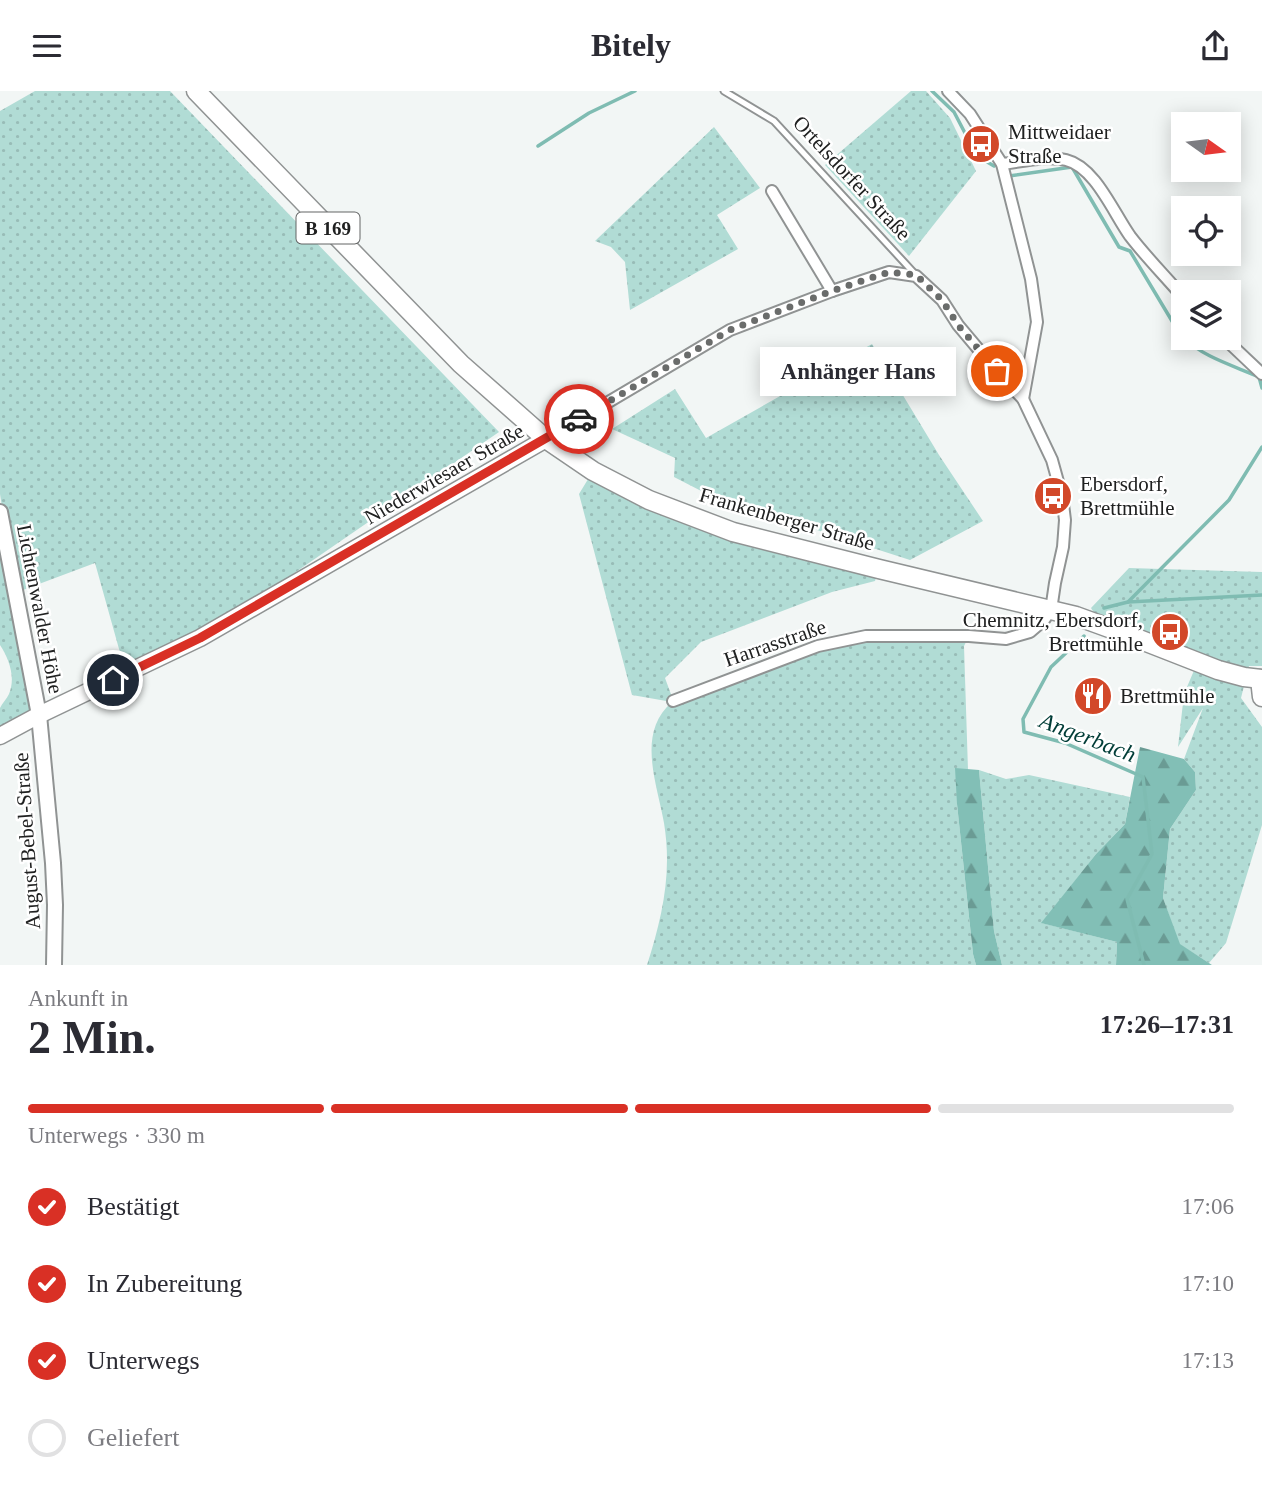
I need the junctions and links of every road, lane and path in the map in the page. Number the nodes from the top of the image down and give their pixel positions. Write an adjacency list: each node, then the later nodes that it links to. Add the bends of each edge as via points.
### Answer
1 (195, 91): 12 (main road, Frankenberger Straße / B 169, via 461,364)
2 (724, 91): 6 (lane, Ortelsdorfer Straße, via 774,121)
3 (948, 91): 4 (street, via 970,114)
4 (1002, 164): 7 (street, via 1064,159 1079,165); 11 (street, via 1037,322)
5 (772, 191): 8 (street)
6 (916, 275): 8 (street, Niederwiesaer Straße, via 889,272); 11 (street, Ortelsdorfer Straße)
7 (1171, 283)
8 (832, 291): 12 (street, Niederwiesaer Straße, via 730,330)
9 (1237, 350): 10 (street)
10 (1262, 374)
11 (1023, 399): 14 (street, via 1052,460 1062,496 1063,547)
12 (546, 439): 14 (main road, Frankenberger Straße / B 169, via 593,471 637,493 733,532); 18 (main road, Niederwiesaer Straße, via 200,638)
13 (0, 512): 18 (street, Lichtenwalder Höhe)
14 (1051, 610): 15 (main road, Frankenberger Straße / B 169, via 1218,670); 17 (street, Harrasstraße, via 1030,632 1006,639 866,636 818,646)
15 (1261, 679): 16 (main road, Frankenberger Straße / B 169)
16 (1262, 698)
17 (673, 701)
18 (39, 715): 19 (main road, Niederwiesaer Straße); 20 (street, August-Bebel-Straße, via 53,863)
19 (0, 736)
20 (54, 965)

